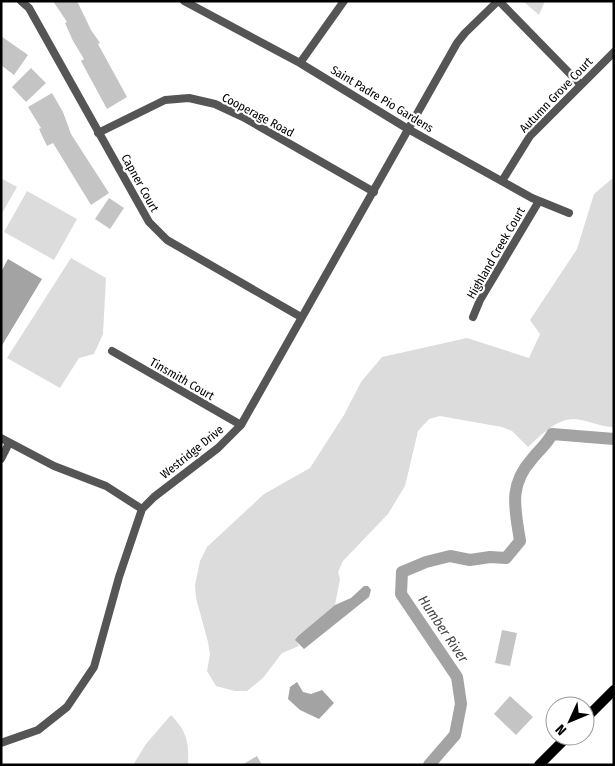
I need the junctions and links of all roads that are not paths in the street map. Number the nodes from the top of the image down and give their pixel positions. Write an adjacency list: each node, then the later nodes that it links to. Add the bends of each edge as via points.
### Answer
1 (21, 1): 9 (street, Capner Court, via 29,8)
2 (184, 1): 6 (street, Saint Padre Pio Gardens)
3 (344, 1): 6 (street)
4 (499, 1): 7 (street); 8 (street, Westridge Drive, via 464,33)
5 (614, 52): 7 (street, Autumn Grove Court)
6 (300, 63): 8 (street, Saint Padre Pio Gardens)
7 (581, 84): 10 (street, Autumn Grove Court, via 530,136)
8 (408, 129): 10 (street, Saint Padre Pio Gardens); 11 (street, Westridge Drive)
9 (98, 133): 11 (street, Cooperage Road, via 165,100 189,98 215,104 243,117); 14 (street, Capner Court, via 149,222 167,240)
10 (502, 181): 12 (street, Saint Padre Pio Gardens)
11 (374, 192): 14 (street, Westridge Drive)
12 (539, 201): 13 (street, Saint Padre Pio Gardens); 15 (street, Highland Creek Court)
13 (569, 213)
14 (301, 316): 17 (street, Westridge Drive)
15 (473, 317)
16 (112, 351): 17 (street, Tinsmith Court)
17 (240, 425): 21 (street, Westridge Drive, via 218,448 161,491)
18 (1, 438): 19 (street)
19 (9, 443): 20 (street); 21 (street, via 54,466 106,486)
20 (1, 459)
21 (142, 510): 24 (street, Westridge Drive, via 94,667 68,707 38,730)
22 (614, 690): 23 (main road)
23 (595, 709)
24 (1, 743)
25 (558, 746): 26 (main road)
26 (539, 765)

